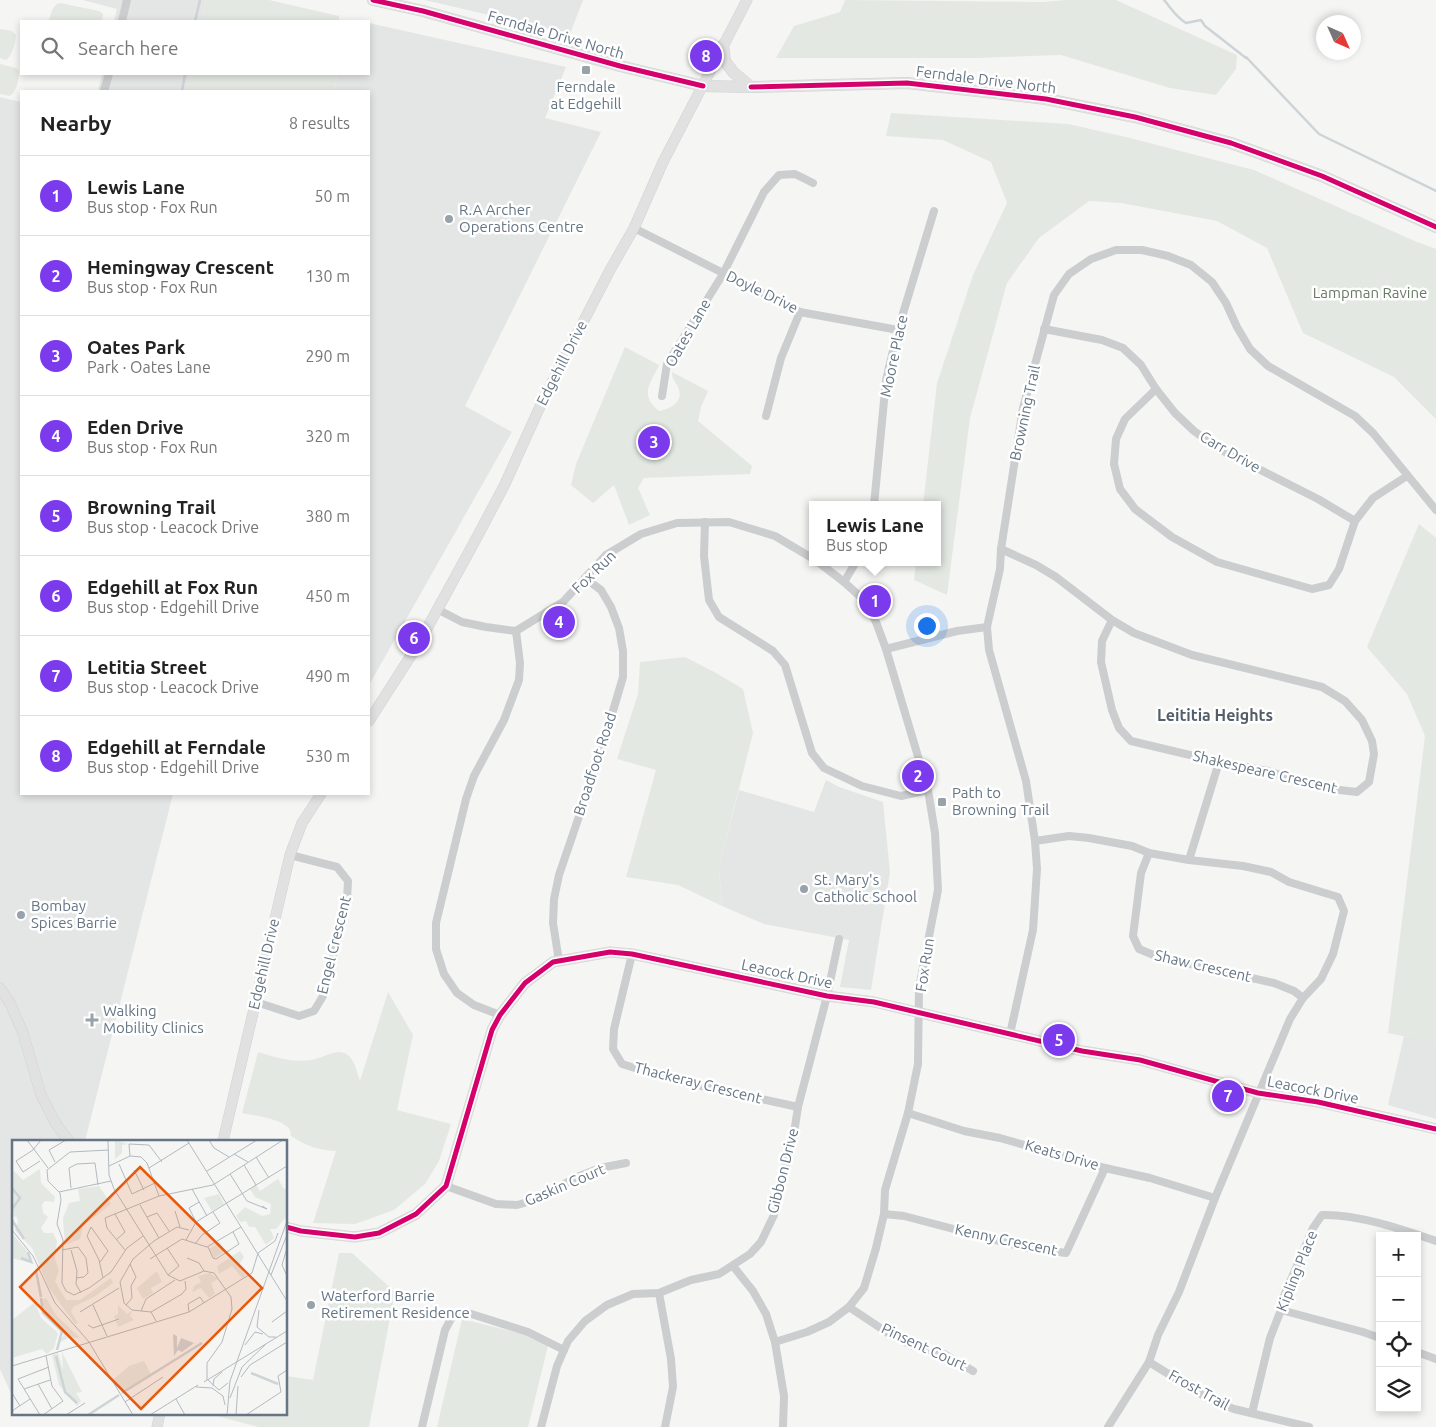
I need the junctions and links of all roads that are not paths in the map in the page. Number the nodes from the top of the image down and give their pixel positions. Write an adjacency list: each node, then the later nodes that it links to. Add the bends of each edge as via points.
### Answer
1 (127, 0): 4 (street)
2 (373, 0): 7 (main road, Ferndale Drive North)
3 (747, 0): 5 (street, Edgehill Drive)
4 (122, 20)
5 (723, 45): 7 (street, Edgehill Drive); 8 (main road, via 725,61)
6 (109, 75): 9 (street)
7 (703, 86): 8 (main road, Ferndale Drive North); 13 (street, Edgehill Drive, via 663,162)
8 (752, 87): 12 (main road, Ferndale Drive North, via 907,83 1046,99 1135,117 1231,143 1322,176)
9 (104, 90)
10 (813, 183): 14 (street, Oates Lane, via 795,174 779,175 764,192)
11 (934, 211): 17 (street, Moore Place)
12 (1436, 226)
13 (634, 228): 14 (street, Doyle Drive); 32 (street, Edgehill Drive, via 543,400 504,486)
14 (723, 274): 15 (street, Doyle Drive); 19 (street, Oates Lane, via 667,364)
15 (800, 312): 17 (street, Doyle Drive); 20 (street, via 780,358)
16 (1044, 329): 18 (street, Carr Drive, via 1102,340 1123,348 1141,365); 21 (street, Browning Trail, via 1054,295 1069,274 1091,259 1116,250 1142,250 1191,265 1212,282 1250,349 1268,366 1356,416); 26 (street, Browning Trail, via 1023,408)
17 (898, 330): 22 (street, Moore Place, via 886,380)
18 (1156, 389): 24 (street, Carr Drive, via 1194,432 1219,449); 24 (street, via 1125,419 1116,439 1114,464 1120,489 1135,509 1172,538 1217,562 1312,589 1329,586 1339,569)
19 (662, 396)
20 (766, 416)
21 (1407, 476): 23 (street, Browning Trail); 24 (street, via 1373,498)
22 (874, 501)
23 (1436, 510)
24 (1355, 521)
25 (705, 522): 27 (street, Fox Run, via 728,522 774,536); 30 (street, Fox Run, via 677,523 641,534 606,556); 39 (street, via 708,600 719,617 773,652 785,666 812,753 824,768 862,786 901,796)
26 (1001, 549): 33 (street, Shakespeare Crescent, via 1056,577); 34 (street, Browning Trail)
27 (809, 556)
28 (823, 566): 31 (street, Fox Run)
29 (854, 566): 31 (street)
30 (585, 578): 35 (street, Fox Run, via 563,602); 47 (street, Broadfoot Road, via 601,590 611,607 623,651 623,677 559,875 553,923)
31 (844, 582): 36 (street, Fox Run, via 864,600)
32 (437, 609): 35 (street, via 462,622); 37 (street, Edgehill Drive)
33 (1112, 620): 38 (street, Shakespeare Crescent, via 1102,641 1101,662 1119,728 1131,741); 38 (street, Shakespeare Crescent, via 1134,633 1192,655 1322,687 1345,701 1362,720 1374,754 1369,782 1357,792 1322,788 1268,771)
34 (988, 627): 36 (street, via 957,631); 41 (street, Browning Trail, via 989,650 1026,780)
35 (516, 631): 53 (street, via 519,680 504,720 474,776 466,799 436,923 436,949 444,974 457,993 474,1005)
36 (886, 649): 39 (street, Fox Run)
37 (370, 719)
38 (1218, 762): 44 (street)
39 (928, 790): 52 (street, Fox Run, via 935,834 938,890 919,988)
40 (320, 795): 43 (street, Edgehill Drive, via 302,822)
41 (1034, 841): 42 (street, via 1069,836 1089,838 1132,846); 54 (street, Browning Trail, via 1033,930)
42 (1149, 853): 44 (street); 50 (street, Shaw Crescent, via 1141,873 1133,936 1139,949 1156,956 1274,982)
43 (290, 855): 51 (street, Edgehill Drive); 51 (street, Engel Crescent, via 337,867 348,881 344,910 323,996 314,1011 299,1016)
44 (1189, 860): 50 (street, via 1271,872 1289,882 1338,897 1344,911 1333,954 1321,979)
45 (839, 939): 49 (street, Gibbon Drive)
46 (632, 954): 47 (street, Leacock Drive, via 610,952); 49 (street, Leacock Drive); 56 (street, Thackeray Crescent, via 614,1029 613,1049 622,1064 670,1079)
47 (559, 961): 53 (street, Leacock Drive, via 525,983)
48 (0, 988): 59 (street, via 23,1033 41,1095)
49 (827, 996): 52 (street, Leacock Drive, via 874,1002); 56 (street, Gibbon Drive)
50 (1303, 998): 55 (street, via 1290,1018)
51 (256, 1002): 60 (street, Edgehill Drive)
52 (919, 1014): 54 (street, Leacock Drive); 57 (street, Fox Run, via 918,1064)
53 (500, 1015): 63 (street, Leacock Drive, via 492,1030)
54 (1010, 1034): 55 (street, Leacock Drive, via 1082,1051 1140,1060)
55 (1258, 1093): 58 (street, Leacock Drive, via 1318,1102); 64 (street)
56 (798, 1107): 68 (street, Gibbon Drive, via 774,1215 761,1242)
57 (908, 1113): 62 (street, Keats Drive); 65 (street, Fox Run, via 885,1190)
58 (1436, 1129)
59 (68, 1140)
60 (223, 1140)
61 (626, 1163): 63 (street, Gaskin Court, via 600,1168 535,1200 517,1205 496,1204)
62 (1105, 1168): 64 (street, Keats Drive); 65 (street, Kenny Crescent, via 1066,1253 1022,1247 904,1216)
63 (446, 1186): 66 (street, via 416,1214 379,1233 355,1237)
64 (1215, 1198): 77 (street)
65 (884, 1214): 70 (street, Fox Run, via 864,1288)
66 (288, 1228)
67 (1436, 1241): 71 (street, Kipling Place, via 1339,1214 1322,1215 1313,1228)
68 (733, 1266): 69 (street, Gibbon Drive, via 719,1274 691,1280); 73 (street, via 766,1314)
69 (659, 1293): 74 (street, Gibbon Drive, via 633,1294 606,1305 585,1321); 84 (street, via 673,1386)
70 (849, 1306): 73 (street, Fox Run, via 829,1322); 78 (street, Pinsent Court, via 891,1335 913,1346 944,1354)
71 (1281, 1310): 72 (street); 80 (street, Kipling Place, via 1270,1338)
72 (1376, 1337)
73 (775, 1342): 85 (street, via 784,1396)
74 (564, 1350): 82 (street, via 528,1332 468,1313 453,1315 445,1330); 83 (street, Gibbon Drive)
75 (1421, 1353): 76 (street)
76 (1436, 1359)
77 (1149, 1362): 80 (street, Frost Trail, via 1209,1399); 86 (street)
78 (973, 1371)
79 (160, 1414): 81 (street)
80 (1252, 1414): 87 (street, Frost Trail)
81 (157, 1427)
82 (422, 1427)
83 (541, 1427)
84 (665, 1427)
85 (783, 1427)
86 (1108, 1427)
87 (1309, 1427)

